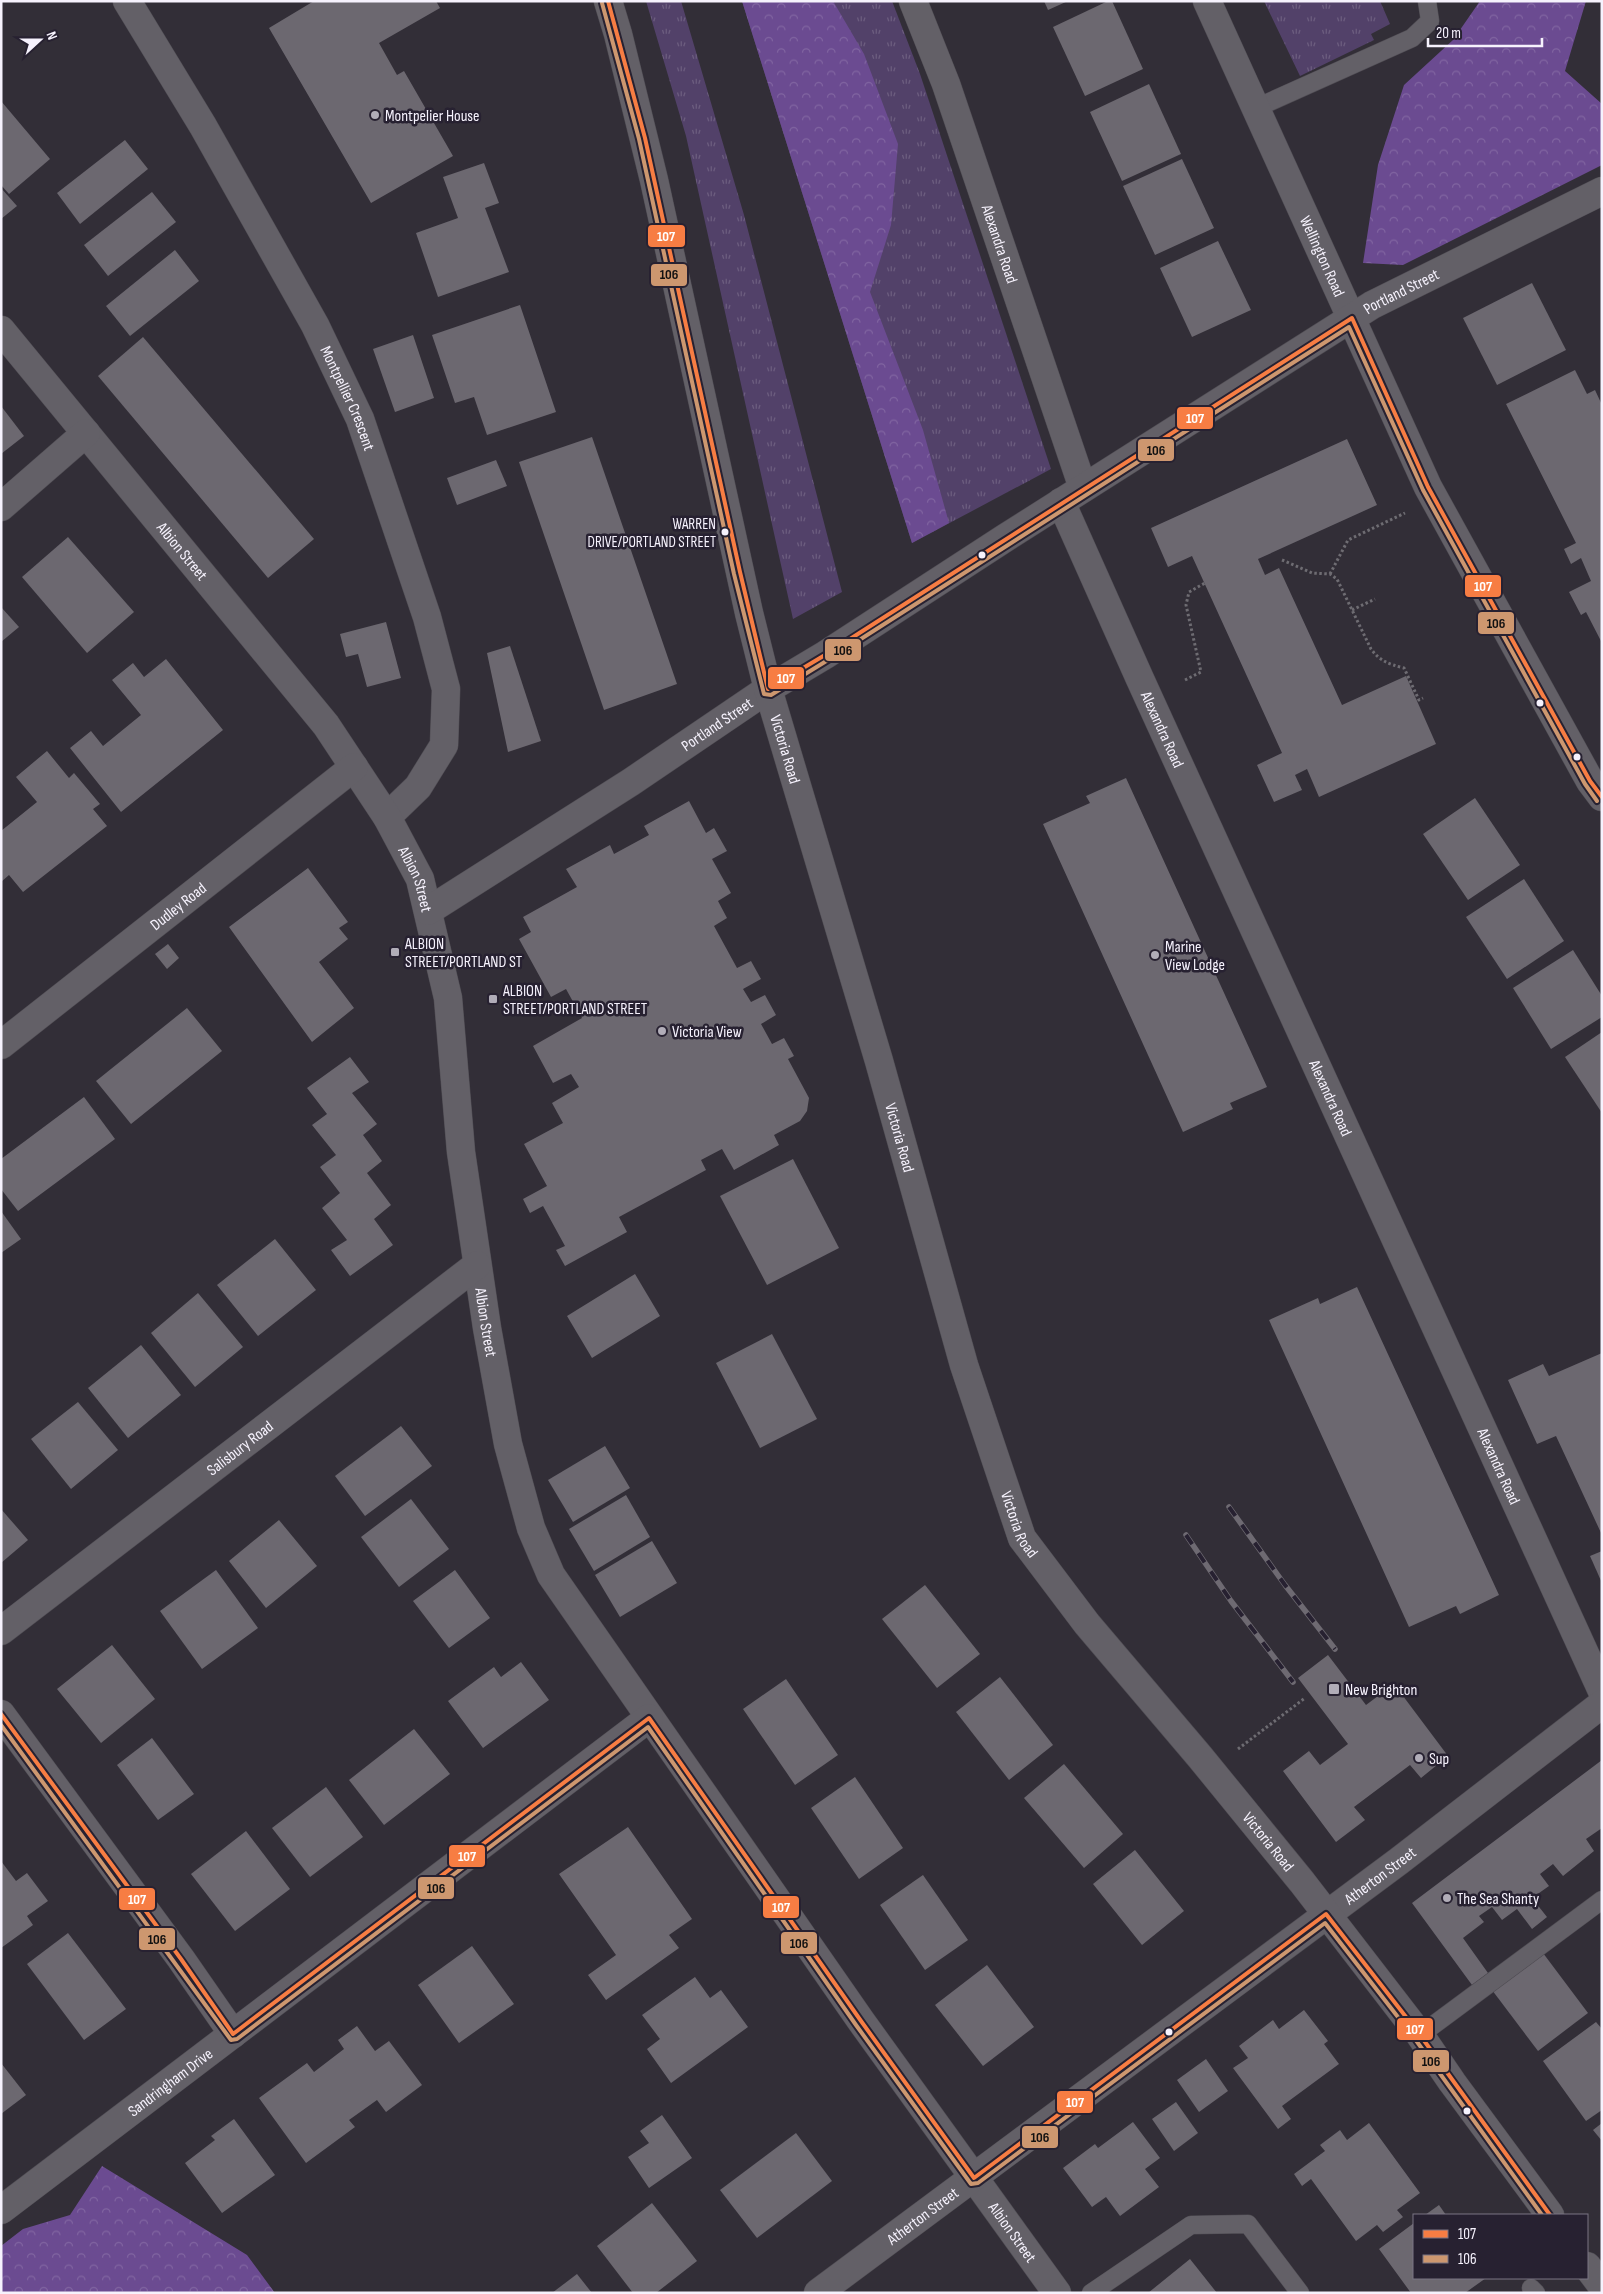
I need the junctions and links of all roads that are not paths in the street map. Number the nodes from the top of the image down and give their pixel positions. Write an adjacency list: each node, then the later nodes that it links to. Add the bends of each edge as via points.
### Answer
1 (127, 1): 16 (street, Montpellier Crescent, via 316,325 360,420 428,617 446,689 444,746 418,787)
2 (608, 1): 13 (street, Victoria Road, via 654,180)
3 (913, 1): 11 (street, Alexandra Road, via 946,84)
4 (1207, 1): 6 (street, Wellington Road)
5 (1427, 1): 6 (lane, via 1430,20 1412,38)
6 (1256, 108): 8 (street, Wellington Road)
7 (1602, 191): 8 (street, Portland Street)
8 (1362, 311): 11 (street, Portland Street); 15 (street, Wellington Road, via 1428,487 1590,781)
9 (1, 330): 10 (street, Albion Street)
10 (86, 433): 12 (street); 14 (street, Albion Street, via 326,725)
11 (1072, 495): 13 (street, Portland Street); 21 (street, Alexandra Road, via 1140,679)
12 (1, 507)
13 (768, 689): 17 (street, Portland Street, via 631,782); 26 (street, Victoria Road, via 879,1061 964,1365 1022,1538 1087,1624 1200,1757)
14 (354, 767): 16 (street, Albion Street); 18 (street, Dudley Road)
15 (1602, 797)
16 (387, 817): 17 (street, Albion Street, via 420,879)
17 (428, 911): 19 (street, Albion Street, via 448,998 461,1152)
18 (1, 1045)
19 (477, 1264): 20 (street, Salisbury Road); 24 (street, Albion Street, via 508,1444 531,1528 551,1575)
20 (1, 1631)
21 (1602, 1691)
22 (1602, 1704): 26 (street, Atherton Street)
23 (1, 1714): 27 (street, via 182,1959)
24 (649, 1718): 27 (street, Sandringham Drive); 29 (street, Albion Street)
25 (1602, 1900): 28 (lane)
26 (1326, 1914): 28 (street, Victoria Road); 29 (street, Atherton Street)
27 (233, 2034): 30 (street, Sandringham Drive)
28 (1420, 2035): 31 (street, Victoria Road)
29 (974, 2178): 34 (street, Atherton Street); 35 (street, Albion Street)
30 (1, 2210)
31 (1549, 2214)
32 (1588, 2267): 33 (street)
33 (1602, 2286)
34 (818, 2293)
35 (1057, 2293)
36 (1092, 2293): 37 (lane, via 1191,2225 1248,2224)
37 (1300, 2293)

